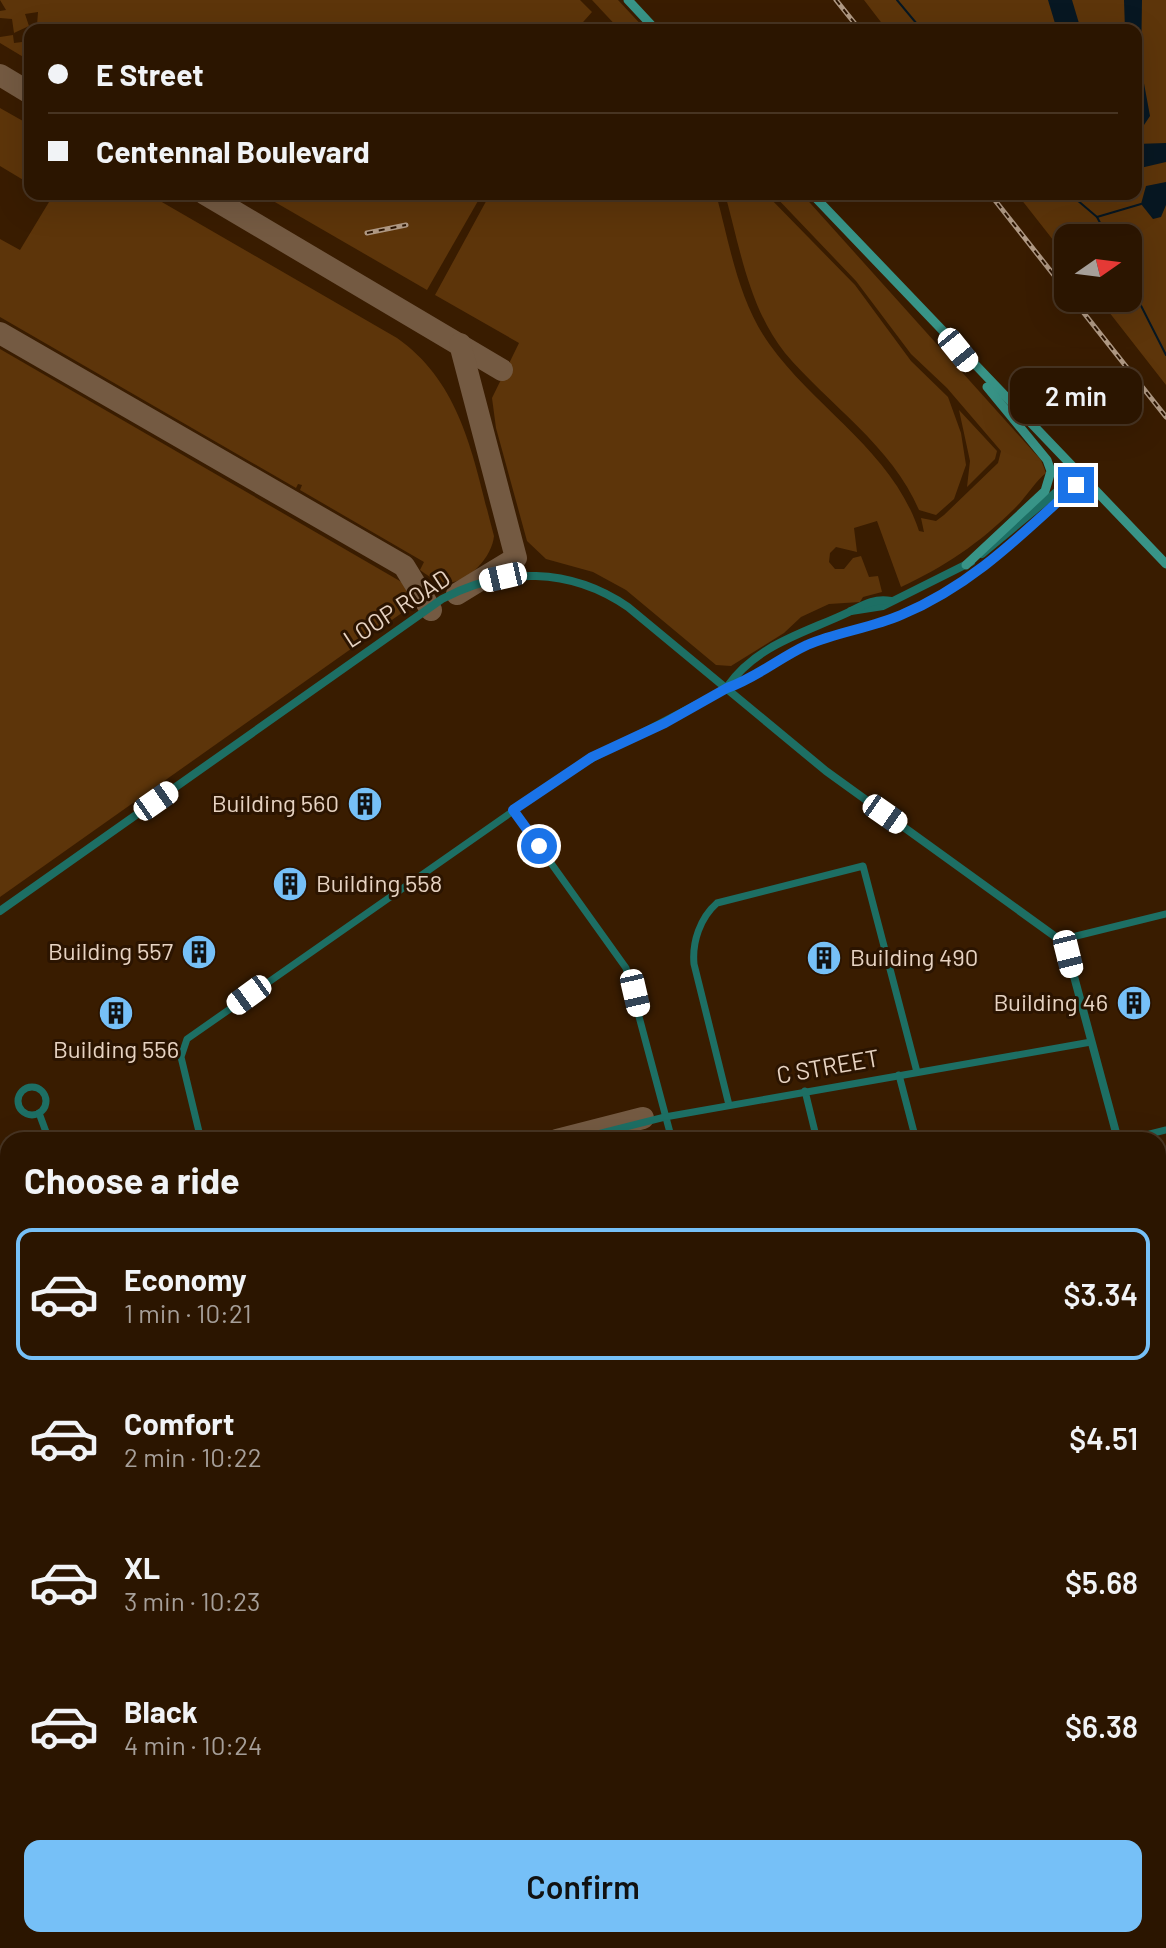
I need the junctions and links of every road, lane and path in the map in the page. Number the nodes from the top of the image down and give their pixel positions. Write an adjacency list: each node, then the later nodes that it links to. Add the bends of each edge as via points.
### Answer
1 (628, 0): 2 (main road)
2 (650, 24)
3 (818, 200): 4 (main road)
4 (958, 350): 5 (main road); 7 (main road, via 1051,471 1045,491)
5 (1080, 473): 6 (main road); 7 (street); 8 (street, via 1076,485 1021,538 958,586 897,617 811,644)
6 (1166, 564)
7 (966, 565): 8 (street, via 891,601 866,603 785,639 738,671)
8 (727, 688): 9 (street, via 592,757); 10 (street, LOOP ROAD, via 602,590 537,575 481,582 407,622); 12 (street, LOOP ROAD, via 834,778)
9 (513, 810): 19 (street, via 626,968); 21 (street, via 184,1042 182,1062)
10 (0, 911)
11 (1166, 914): 12 (street)
12 (1060, 940): 13 (street)
13 (1091, 1042): 14 (street, C STREET); 26 (street)
14 (917, 1072): 15 (street, C STREET); 17 (street, via 863,866 717,903 703,919 694,964)
15 (899, 1075): 16 (street, C STREET); 25 (street)
16 (805, 1091): 17 (street, C STREET); 24 (street)
17 (729, 1105): 19 (street, C STREET)
18 (39, 1113): 18 (street, via 46,1101 43,1091 23,1089 18,1097 21,1111); 20 (street)
19 (665, 1117): 22 (street, C STREET); 23 (street)
20 (46, 1132)
21 (199, 1132)
22 (606, 1132)
23 (670, 1132)
24 (815, 1132)
25 (914, 1132)
26 (1116, 1132)

